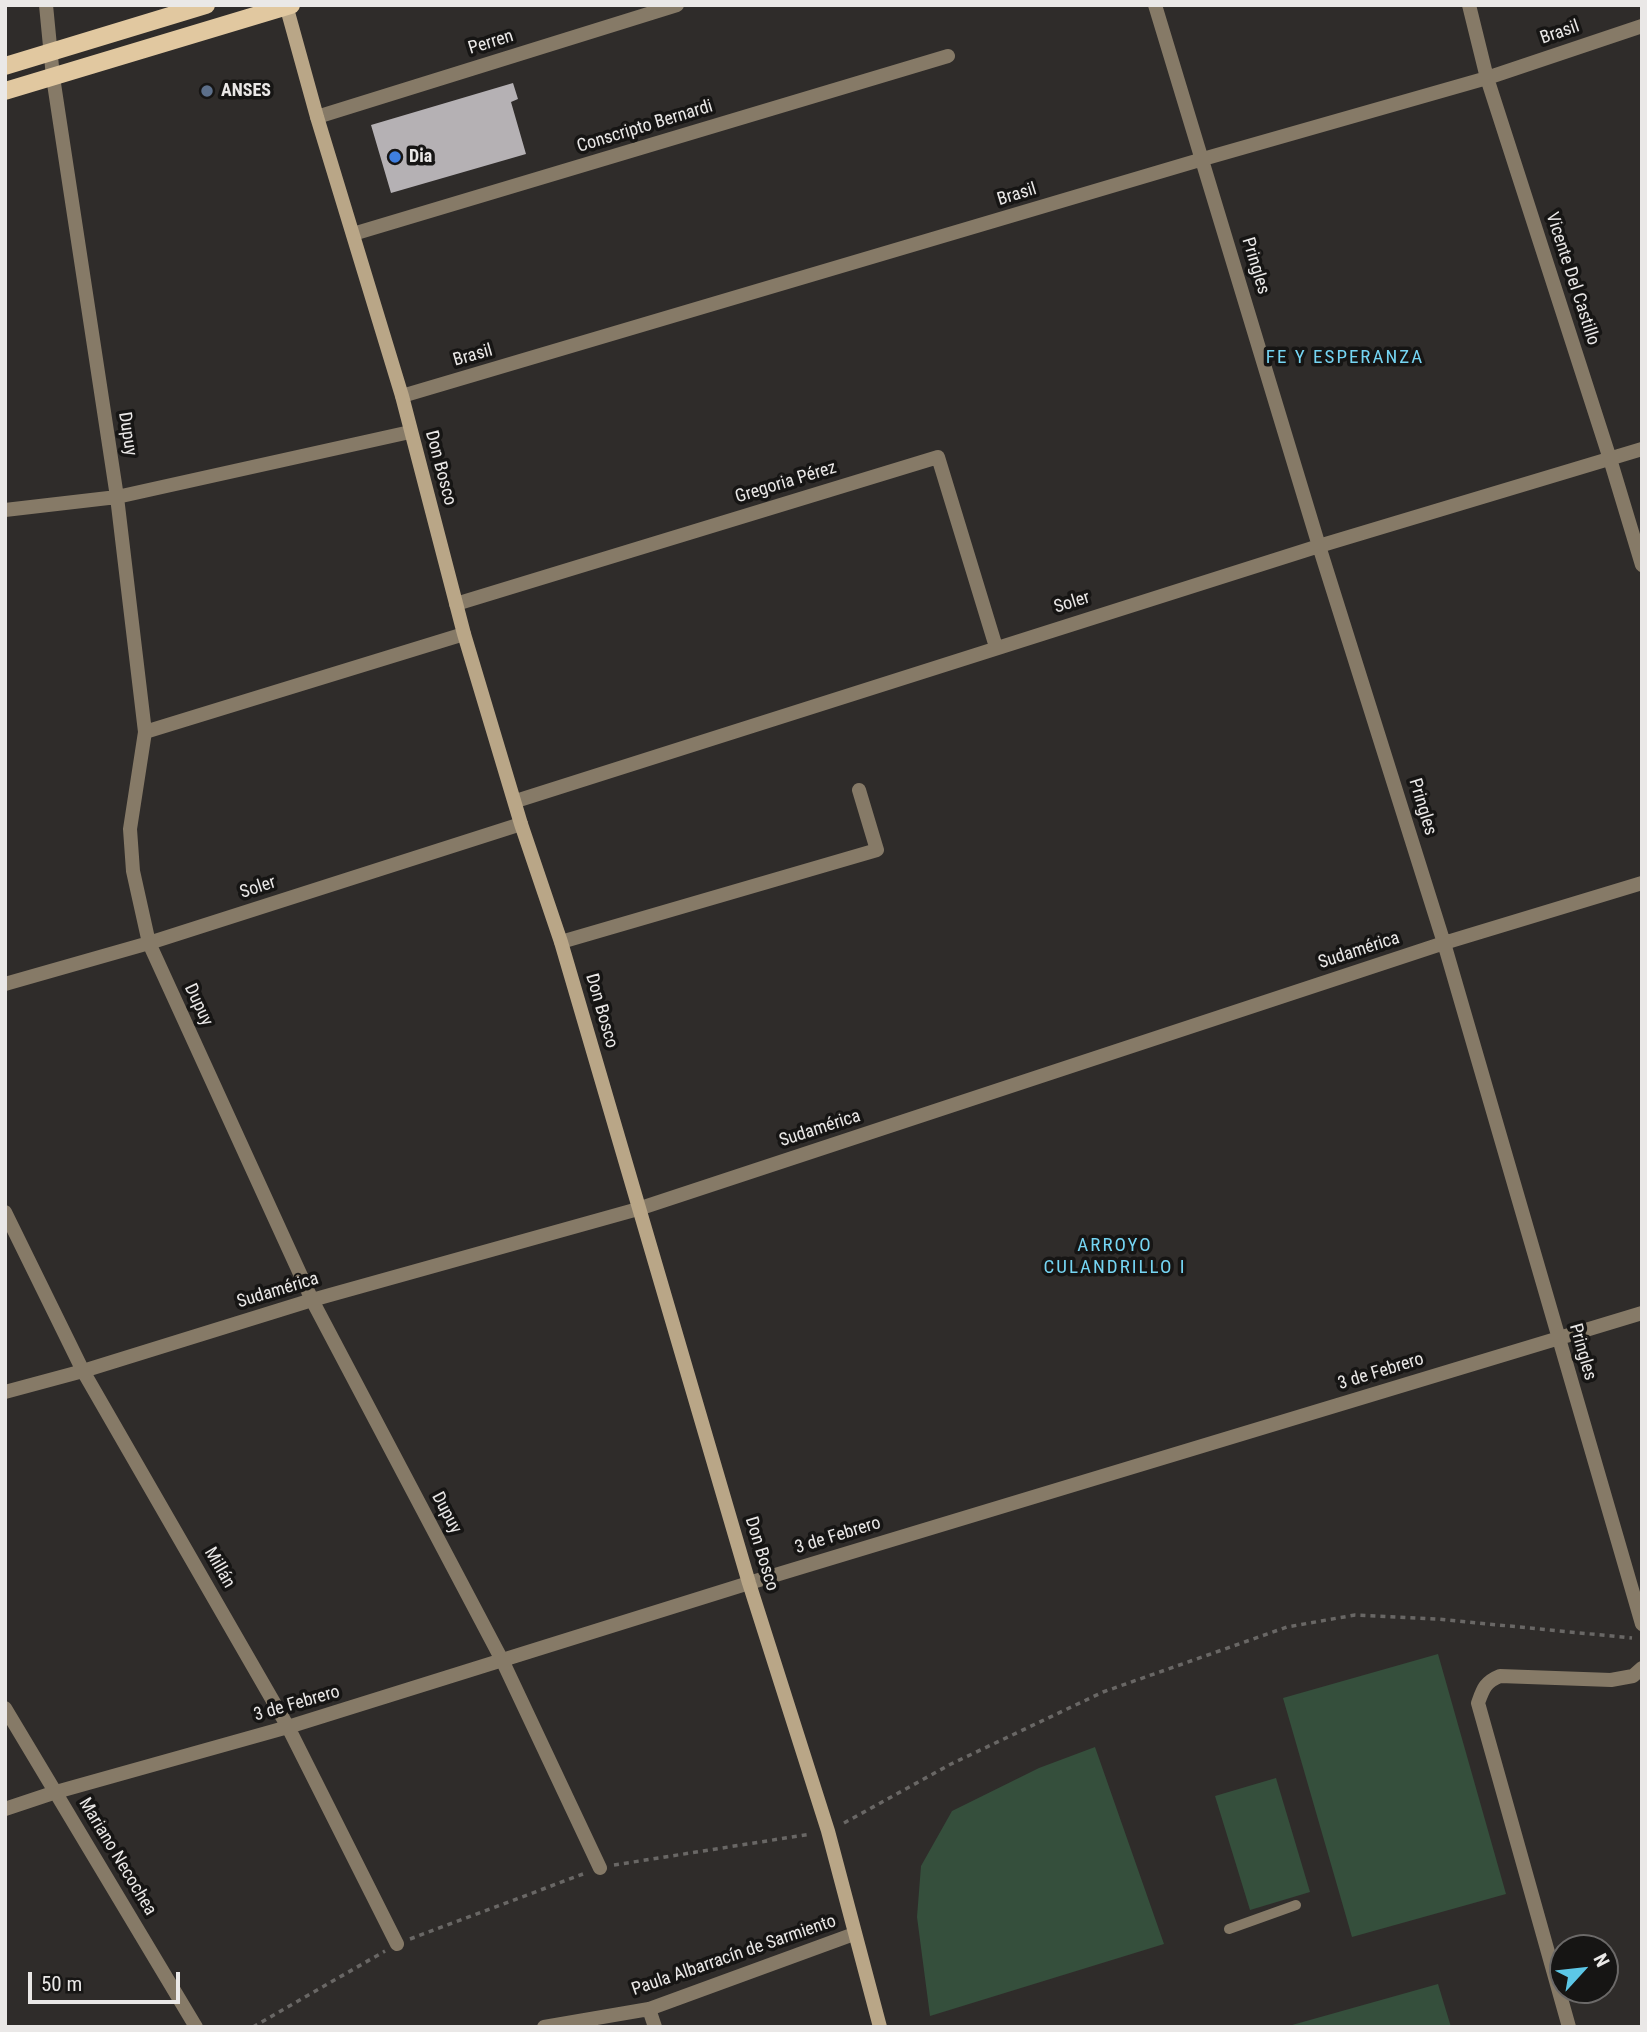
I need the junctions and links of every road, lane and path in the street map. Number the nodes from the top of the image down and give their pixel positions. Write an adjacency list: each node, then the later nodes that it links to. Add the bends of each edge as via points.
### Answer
1 (46, 5): 8 (street, Dupuy)
2 (206, 5): 8 (main road)
3 (677, 5): 14 (street, Perren)
4 (1155, 5): 15 (street, Pringles)
5 (1469, 5): 12 (street, Vicente Del Castillo)
6 (288, 6): 11 (main road); 14 (main road, Don Bosco)
7 (1642, 26): 12 (street, Brasil)
8 (50, 53): 10 (main road); 11 (street, Dupuy)
9 (948, 56): 16 (street, Conscripto Bernardi)
10 (5, 66)
11 (53, 76): 13 (main road); 21 (street, Dupuy)
12 (1487, 78): 15 (street, Brasil); 20 (street, Vicente Del Castillo)
13 (5, 91)
14 (317, 117): 16 (main road, Don Bosco)
15 (1203, 159): 17 (street, Brasil); 23 (street, Pringles)
16 (354, 234): 17 (main road, Don Bosco)
17 (402, 396): 18 (main road, Don Bosco)
18 (410, 432): 21 (street); 25 (main road, Don Bosco)
19 (1642, 449): 20 (street, Soler)
20 (1610, 459): 23 (street, Soler); 24 (street, Vicente Del Castillo)
21 (117, 497): 22 (street); 28 (street, Dupuy)
22 (5, 510)
23 (1319, 546): 27 (street, Soler); 35 (street, Pringles)
24 (1642, 565)
25 (456, 604): 26 (main road, Don Bosco); 27 (street, Gregoria Pérez, via 938,457)
26 (464, 634): 28 (street); 30 (main road, Don Bosco)
27 (996, 647): 30 (street, Soler)
28 (145, 732): 34 (street, Dupuy, via 130,829 132,871)
29 (859, 790): 33 (street, via 877,850)
30 (516, 801): 31 (main road, Don Bosco)
31 (522, 824): 33 (main road, Don Bosco); 34 (street, Soler)
32 (1642, 883): 35 (street, Sudamérica)
33 (561, 942): 37 (main road, Don Bosco)
34 (149, 943): 36 (street, Soler); 39 (street, Dupuy)
35 (1444, 943): 37 (street, Sudamérica); 41 (street, Pringles)
36 (5, 984)
37 (638, 1209): 39 (street, Sudamérica); 44 (main road, Don Bosco)
38 (5, 1212): 42 (street, Millán)
39 (312, 1300): 42 (street, Sudamérica); 47 (street, Dupuy)
40 (1642, 1313): 41 (street, 3 de Febrero)
41 (1558, 1338): 44 (street, 3 de Febrero); 45 (street, Pringles)
42 (83, 1371): 43 (street, Sudamérica); 50 (street, Millán)
43 (5, 1392)
44 (749, 1583): 47 (street, 3 de Febrero); 53 (main road, Don Bosco)
45 (1642, 1624)
46 (1642, 1639): 53 (path, via 1355,1615 1287,1627 1103,1692 951,1764)
47 (503, 1662): 50 (street, 3 de Febrero); 54 (street, Dupuy)
48 (1642, 1668): 65 (street, via 1633,1676 1611,1680 1500,1676 1489,1681 1478,1703)
49 (5, 1708): 51 (street, Mariano Necochea)
50 (288, 1727): 51 (street, 3 de Febrero); 58 (street, Millán)
51 (56, 1792): 52 (street, 3 de Febrero); 60 (street, Mariano Necochea)
52 (5, 1809)
53 (828, 1831): 54 (path); 57 (main road, Don Bosco)
54 (600, 1868): 58 (path)
55 (1296, 1905): 56 (lane)
56 (1229, 1929)
57 (854, 1934): 59 (street, Paula Albarracín de Sarmiento); 64 (main road, Don Bosco)
58 (397, 1944): 61 (path)
59 (649, 2009): 62 (street, Paula Albarracín de Sarmiento); 63 (street)
60 (196, 2027)
61 (253, 2027)
62 (544, 2027)
63 (655, 2027)
64 (880, 2027)
65 (1569, 2027)

